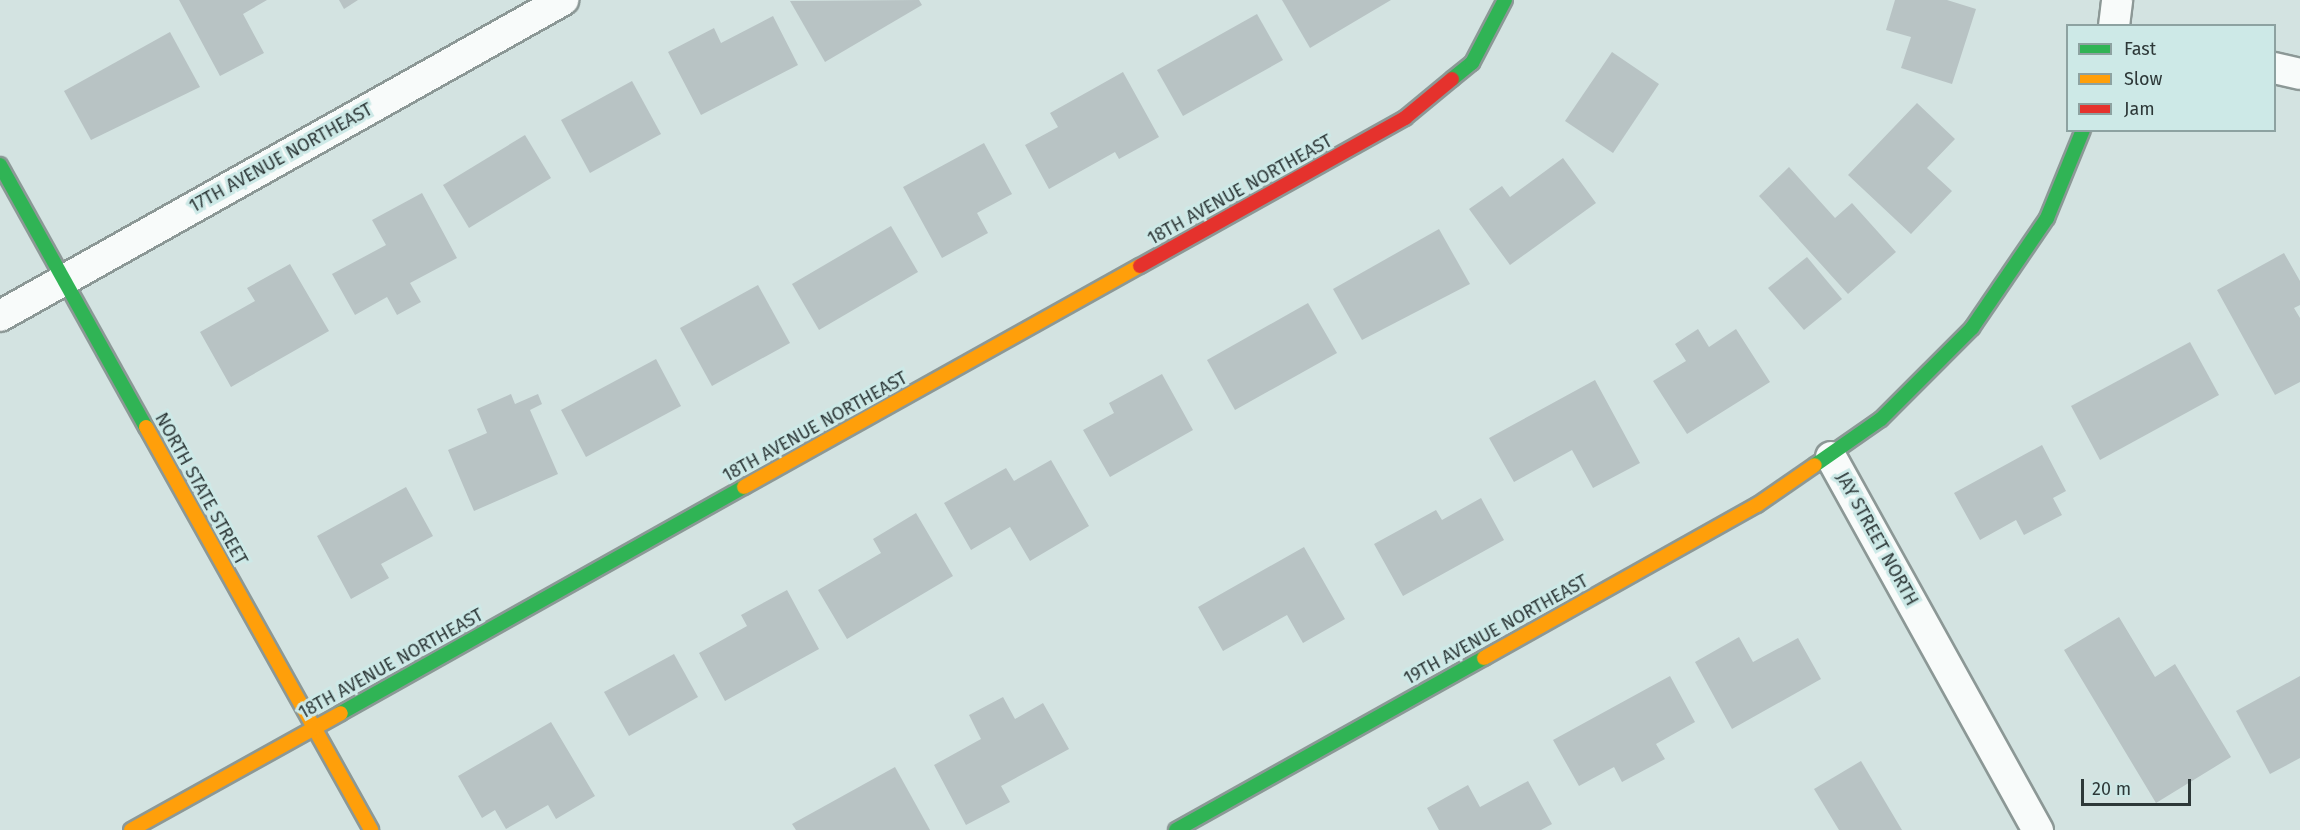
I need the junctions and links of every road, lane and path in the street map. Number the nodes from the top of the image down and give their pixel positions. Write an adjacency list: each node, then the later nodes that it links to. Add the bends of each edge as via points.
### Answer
1 (562, 0): 9 (street, 17TH AVENUE NORTHEAST)
2 (1505, 0): 12 (street, 18TH AVENUE NORTHEAST, via 1495,28 1472,63 1405,118)
3 (2117, 0): 4 (street)
4 (2115, 24)
5 (2276, 68): 6 (street)
6 (2300, 74)
7 (2082, 132): 11 (street, JAY STREET NORTH, via 2047,218 1972,328 1881,420)
8 (0, 165): 9 (street, NORTH STATE STREET)
9 (65, 279): 10 (street, 17TH AVENUE NORTHEAST); 12 (street, NORTH STATE STREET)
10 (0, 316)
11 (1832, 457): 15 (street, 19TH AVENUE NORTHEAST, via 1757,506); 16 (street, JAY STREET NORTH)
12 (314, 728): 13 (street, 18TH AVENUE NORTHEAST); 14 (street, NORTH STATE STREET)
13 (131, 830)
14 (371, 830)
15 (1176, 830)
16 (2038, 830)

